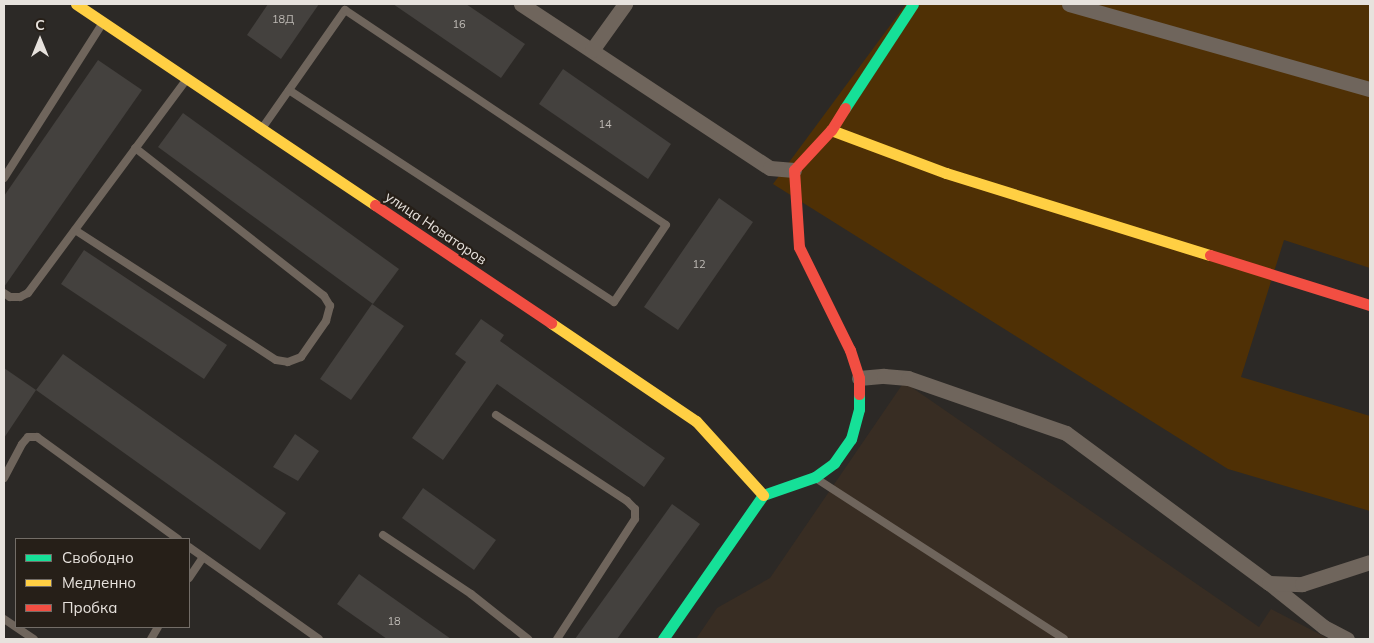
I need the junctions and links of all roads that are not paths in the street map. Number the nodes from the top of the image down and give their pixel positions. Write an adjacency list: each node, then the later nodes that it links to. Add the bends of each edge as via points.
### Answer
1 (76, 4): 6 (street, улица Новаторов, via 94,12)
2 (521, 4): 7 (street)
3 (626, 4): 7 (street)
4 (913, 4): 12 (street)
5 (1069, 4): 9 (street)
6 (104, 22): 8 (street, улица Новаторов); 15 (lane)
7 (592, 50): 14 (street, via 770,168)
8 (187, 78): 11 (street, улица Новаторов); 13 (lane)
9 (1370, 89)
10 (289, 90): 10 (lane, via 345,10 666,226 614,302); 11 (lane)
11 (262, 128): 23 (street, улица Новаторов, via 696,421)
12 (831, 130): 14 (street); 18 (street, via 955,176)
13 (135, 148): 16 (lane); 16 (lane, via 324,296 330,306 326,321 301,357 288,362 276,360)
14 (794, 170): 19 (street, via 799,247 850,350)
15 (4, 178)
16 (75, 230): 17 (lane, via 28,293 10,297)
17 (4, 292)
18 (1370, 305)
19 (859, 378): 21 (street, via 859,408 851,438 834,463); 30 (street, via 908,378 1066,433)
20 (496, 415): 40 (lane, via 635,509 635,519)
21 (815, 477): 23 (street); 41 (lane)
22 (4, 478): 25 (lane, via 22,444 28,437 37,437)
23 (763, 495): 35 (street)
24 (383, 535): 39 (lane, via 471,594)
25 (177, 538)
26 (190, 548): 27 (lane)
27 (203, 558): 29 (lane); 38 (lane)
28 (1370, 562): 30 (street, via 1302,584)
29 (190, 577)
30 (1268, 583): 42 (street, via 1324,627)
31 (4, 619): 32 (lane)
32 (15, 626)
33 (18, 628): 36 (lane)
34 (157, 628): 37 (lane)
35 (667, 638)
36 (34, 639)
37 (151, 639)
38 (320, 639)
39 (528, 639)
40 (557, 639)
41 (1064, 639)
42 (1347, 639)

